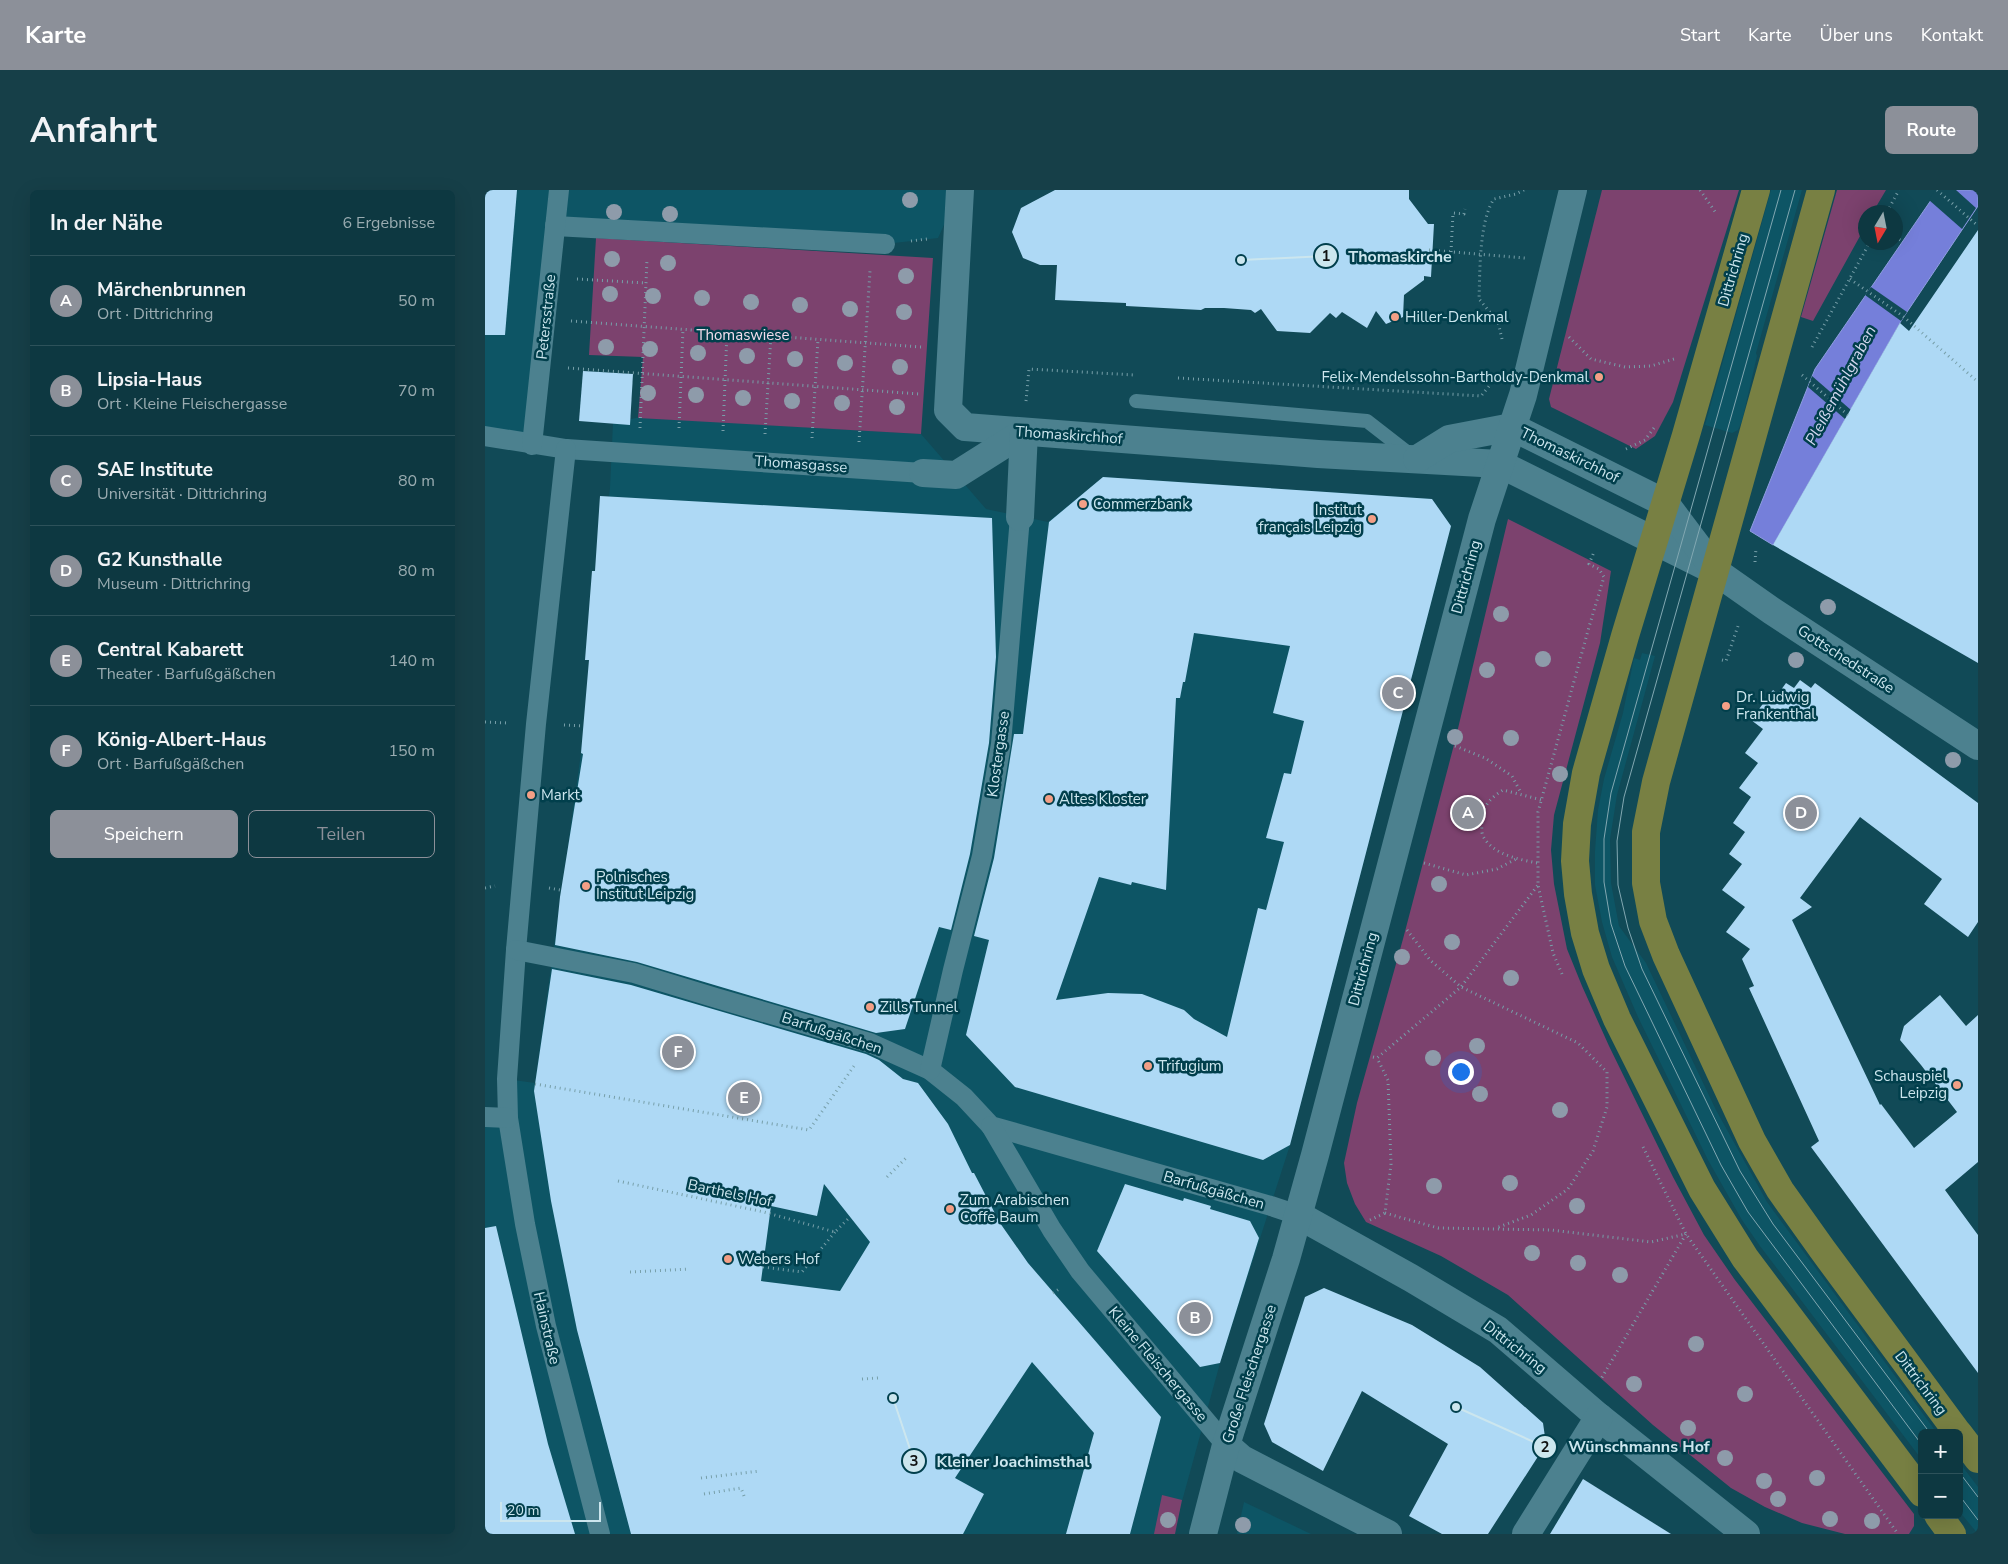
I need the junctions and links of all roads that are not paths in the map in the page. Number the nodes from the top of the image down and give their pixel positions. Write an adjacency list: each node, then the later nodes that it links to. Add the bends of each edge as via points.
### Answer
1 (559, 190): 6 (street, Petersstraße)
2 (1573, 190): 9 (street, Dittrichring, via 1523,395)
3 (1756, 190): 17 (main road, Dittrichring)
4 (1821, 190): 20 (main road, Dittrichring)
5 (960, 192): 10 (street, Thomaskirchhof, via 948,410 965,427)
6 (555, 226): 7 (street); 12 (street, Petersstraße)
7 (878, 244)
8 (1136, 401): 14 (lane, via 1367,421)
9 (1512, 427): 14 (street, Thomaskirchhof, via 1449,439); 15 (street, Dittrichring); 17 (street, Thomaskirchhof)
10 (1024, 432): 14 (street, Thomaskirchhof); 16 (street, Thomasgasse, via 956,475); 18 (street, Klostergasse)
11 (485, 436): 12 (street)
12 (532, 444): 13 (street)
13 (566, 449): 16 (street, Thomasgasse); 22 (street, via 536,724)
14 (1417, 459): 15 (street, Thomaskirchhof)
15 (1500, 464): 19 (street, Thomaskirchhof); 27 (street, Dittrichring, via 1481,519)
16 (923, 474)
17 (1665, 503): 19 (main road, Dittrichring); 20 (street, Gottschedstraße)
18 (1020, 517): 23 (street, Klostergasse, via 998,763 982,856)
19 (1654, 541): 20 (street, Gottschedstraße); 33 (main road, Dittrichring, via 1589,764 1577,824 1575,861 1578,894 1595,969 1702,1189 1745,1258)
20 (1715, 571): 21 (street, Gottschedstraße); 29 (main road, Dittrichring, via 1656,782 1646,832 1646,883 1653,921 1752,1141 1780,1190)
21 (1978, 746)
22 (516, 950): 23 (street, Barfußgäßchen, via 634,972 870,1043); 25 (street, via 507,1079)
23 (930, 1070): 26 (street, Barfußgäßchen, via 964,1097)
24 (485, 1117): 25 (street)
25 (508, 1118): 35 (street, Hainstraße, via 546,1326)
26 (991, 1126): 27 (street, Barfußgäßchen); 31 (street, Kleine Fleischergasse, via 1052,1230 1081,1271)
27 (1298, 1215): 28 (street, Dittrichring, via 1497,1330); 31 (street, Große Fleischergasse)
28 (1599, 1417): 38 (street); 39 (street, Dittrichring)
29 (1956, 1429)
30 (1963, 1438): 32 (main road, Dittrichring)
31 (1226, 1445): 36 (street, Große Fleischergasse); 37 (street, Kleine Fleischergasse, via 1242,1459)
32 (1978, 1459)
33 (1918, 1488)
34 (1941, 1519): 40 (main road)
35 (600, 1534)
36 (1203, 1534)
37 (1387, 1534)
38 (1526, 1534)
39 (1746, 1534)
40 (1952, 1534)

